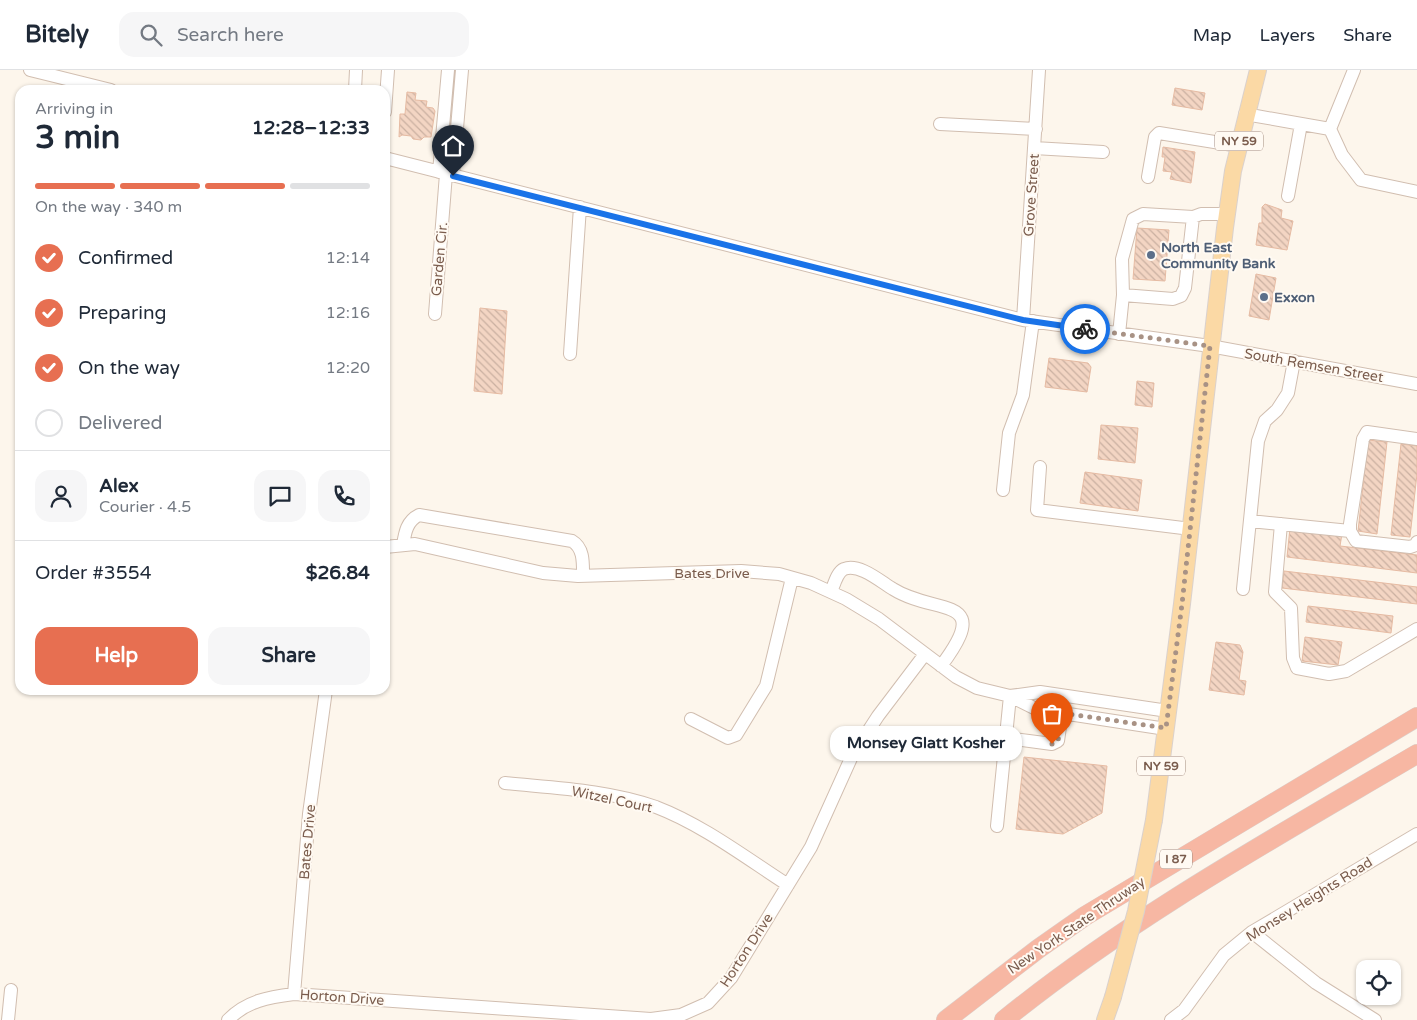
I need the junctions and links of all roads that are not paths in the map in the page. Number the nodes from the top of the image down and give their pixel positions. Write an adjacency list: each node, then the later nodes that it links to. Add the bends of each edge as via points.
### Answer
1 (356, 70): 10 (street)
2 (388, 70): 11 (street)
3 (448, 70): 21 (street)
4 (462, 70): 21 (street)
5 (1040, 70): 16 (street, Grove Street)
6 (1258, 70): 12 (main road, NY 59)
7 (1354, 70): 15 (street)
8 (37, 71): 9 (street)
9 (92, 85)
10 (355, 85)
11 (387, 85)
12 (1246, 114): 14 (street); 17 (main road, NY 59)
13 (940, 124): 16 (street)
14 (1301, 124): 15 (street); 24 (street)
15 (1330, 128): 23 (street, via 1342,155 1361,180)
16 (1036, 129): 18 (street, Grove Street)
17 (1239, 146): 22 (street, via 1159,134); 26 (main road, NY 59)
18 (1034, 148): 19 (street); 30 (street, Grove Street)
19 (1103, 152)
20 (390, 159): 21 (street, South Remsen Street)
21 (446, 174): 25 (street, South Remsen Street); 29 (street, Garden Cir.)
22 (1148, 177)
23 (1417, 192)
24 (1288, 196)
25 (580, 207): 30 (street, South Remsen Street); 33 (street)
26 (1227, 214): 27 (street, via 1201,214); 32 (main road, NY 59)
27 (1192, 218): 28 (street, via 1144,214 1133,219 1121,270); 28 (street, via 1185,288 1181,296 1173,299)
28 (1123, 295): 31 (street)
29 (435, 314)
30 (1028, 321): 31 (street, South Remsen Street); 38 (street, Grove Street, via 1023,395 1009,433)
31 (1119, 334): 32 (street, South Remsen Street)
32 (1210, 346): 34 (street, South Remsen Street); 41 (main road, NY 59)
33 (570, 354)
34 (1294, 360): 35 (street, South Remsen Street); 39 (street, via 1288,393 1265,421 1258,441)
35 (1417, 384)
36 (1417, 439): 42 (street, via 1367,432 1363,439)
37 (1040, 467): 41 (street, via 1036,510)
38 (1003, 490)
39 (1250, 521): 40 (street); 48 (street)
40 (1281, 524): 42 (street); 50 (street, via 1275,592 1291,608 1293,658 1297,668 1329,674 1346,671)
41 (1190, 529): 55 (main road, NY 59)
42 (1350, 531): 43 (street, via 1356,541 1410,547)
43 (1417, 542)
44 (390, 545): 45 (street, Bates Drive)
45 (403, 545): 46 (street, Bates Drive, via 415,544 543,573); 46 (street, via 410,521 419,515 572,541 578,544)
46 (583, 576): 47 (street, Bates Drive, via 741,571)
47 (792, 578): 49 (street, Bates Drive); 58 (street, via 766,686 736,735 728,738)
48 (1243, 589)
49 (831, 592): 51 (street, Bates Drive, via 879,619); 52 (street, via 844,569 854,569 867,572 908,598 953,608 963,620 962,630 956,646)
50 (1417, 629)
51 (925, 654): 52 (street, Bates Drive); 65 (street, Horton Drive, via 852,756 811,847)
52 (941, 666): 54 (street, Bates Drive, via 977,688)
53 (325, 695): 68 (street, Bates Drive, via 309,814)
54 (1010, 696): 55 (street, Bates Drive, via 1040,692); 56 (street, Bates Drive, via 1036,709); 60 (street)
55 (1168, 711): 59 (main road, NY 59)
56 (1062, 713): 59 (street, Bates Drive); 60 (street, via 1058,741 1052,744)
57 (1417, 716): 71 (highway, New York State Thruway / I 87, via 1093,910)
58 (692, 719)
59 (1166, 728): 73 (main road, NY 59, bridge, via 1154,820 1136,912)
60 (1006, 738): 63 (street)
61 (1417, 754): 72 (highway, I 87, via 1153,914)
62 (505, 783): 65 (street, Witzel Court, via 570,789 656,807 695,826)
63 (997, 826)
64 (1417, 834): 66 (street, Monsey Heights Road)
65 (788, 885): 68 (street, Horton Drive, via 731,978 708,1003 681,1015 651,1019)
66 (1252, 932): 74 (street, Monsey Heights Road, via 1224,955 1184,1010); 75 (street, via 1316,983)
67 (11, 990): 69 (street)
68 (294, 994): 70 (street, Horton Drive, via 264,998 238,1009)
69 (8, 1020)
70 (228, 1020)
71 (946, 1020)
72 (1004, 1020)
73 (1105, 1020)
74 (1171, 1020)
75 (1375, 1020)

